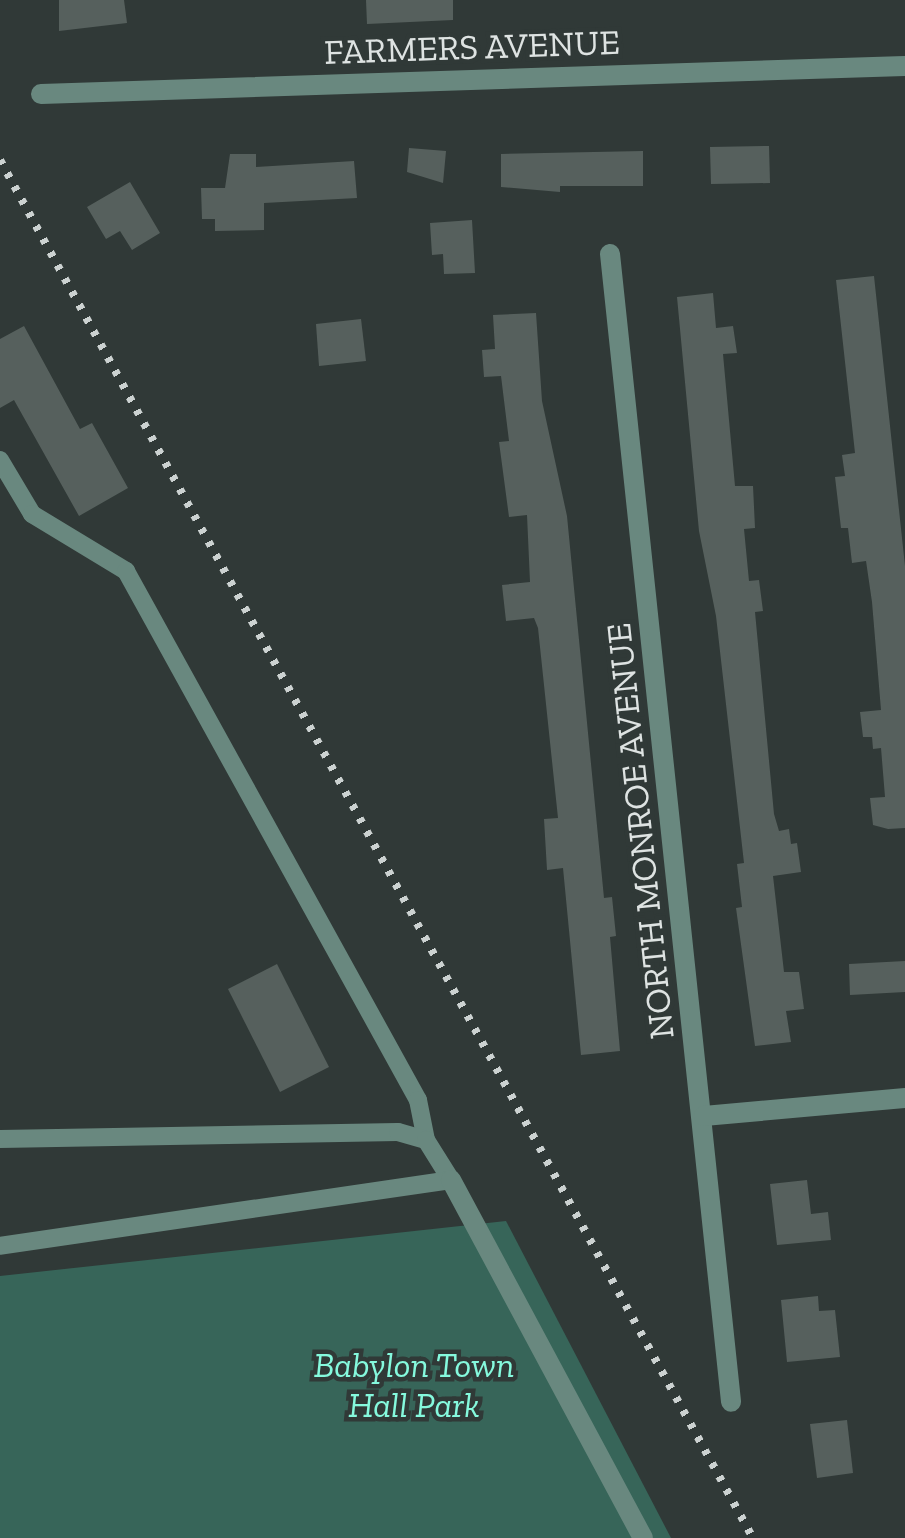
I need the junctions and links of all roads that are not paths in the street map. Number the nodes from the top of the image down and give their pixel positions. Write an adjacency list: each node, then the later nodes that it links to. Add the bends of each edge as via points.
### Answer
1 (905, 66): 2 (street, FARMERS AVENUE)
2 (41, 94)
3 (610, 254): 6 (street, NORTH MONROE AVENUE)
4 (0, 460): 8 (lane, via 32,514 126,571 418,1100)
5 (905, 1098): 6 (street)
6 (704, 1116): 11 (street, NORTH MONROE AVENUE)
7 (0, 1139): 8 (lane, via 398,1132)
8 (426, 1140): 9 (lane)
9 (451, 1180): 10 (lane); 12 (street)
10 (0, 1246)
11 (731, 1402)
12 (643, 1538)

